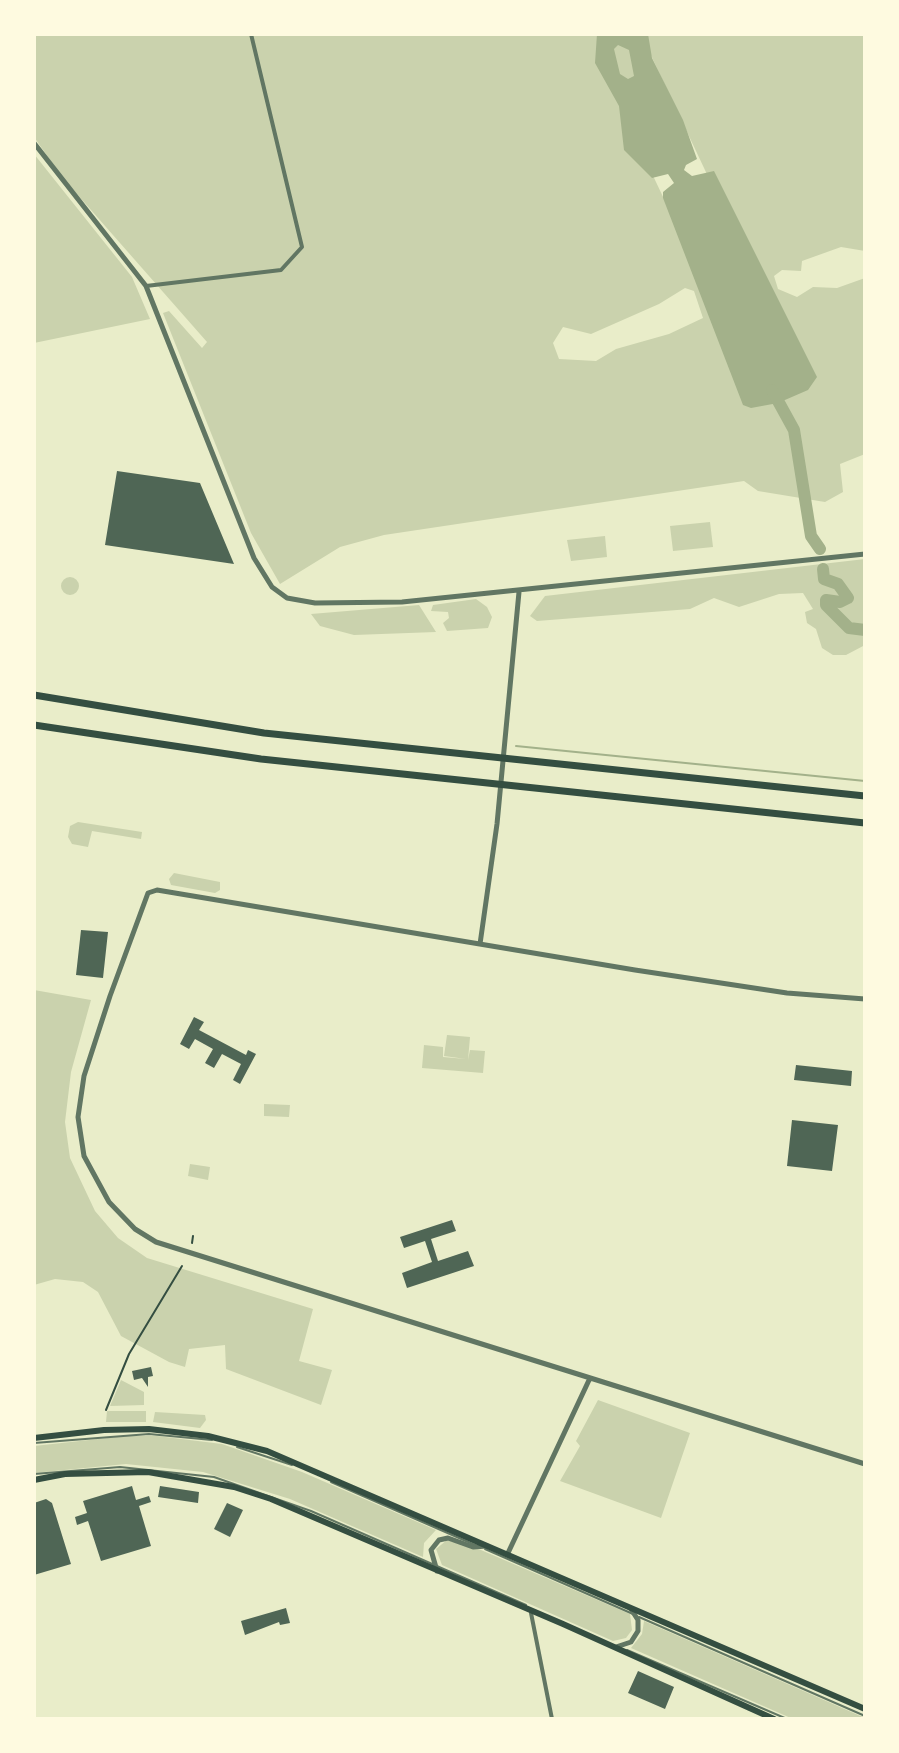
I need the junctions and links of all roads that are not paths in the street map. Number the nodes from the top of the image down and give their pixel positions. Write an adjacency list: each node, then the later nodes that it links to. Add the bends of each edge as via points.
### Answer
1 (251, 34): 3 (street, via 302,247 281,270)
2 (34, 143): 3 (street)
3 (146, 286): 5 (street, via 247,541 277,591 305,602 359,605)
4 (865, 554): 5 (street)
5 (519, 592): 10 (street)
6 (34, 695): 8 (highway, via 264,733)
7 (34, 725): 9 (highway, via 261,759)
8 (865, 796)
9 (865, 823)
10 (480, 944): 11 (street, via 787,993); 12 (street, via 157,890 148,893 84,1076 78,1117 84,1156 109,1202 135,1229 189,1255)
11 (865, 999)
12 (590, 1378): 14 (street); 18 (street)
13 (34, 1441): 16 (main road, via 149,1429 237,1442 296,1461); 17 (lane, via 149,1434 222,1442 305,1470)
14 (865, 1464)
15 (34, 1477): 19 (main road, via 148,1472 214,1481 271,1499)
16 (492, 1546): 17 (street); 18 (main road)
17 (481, 1547): 19 (street, via 439,1540 431,1550); 22 (lane)
18 (508, 1553): 20 (main road)
19 (436, 1569): 21 (main road); 23 (lane)
20 (629, 1606): 22 (street); 25 (main road)
21 (531, 1613): 23 (main road); 27 (street)
22 (636, 1616): 24 (street, via 636,1637); 26 (lane)
23 (563, 1624): 24 (main road)
24 (618, 1649): 28 (main road); 29 (lane, via 632,1650)
25 (865, 1709)
26 (865, 1716)
27 (552, 1719)
28 (774, 1719)
29 (787, 1719)

